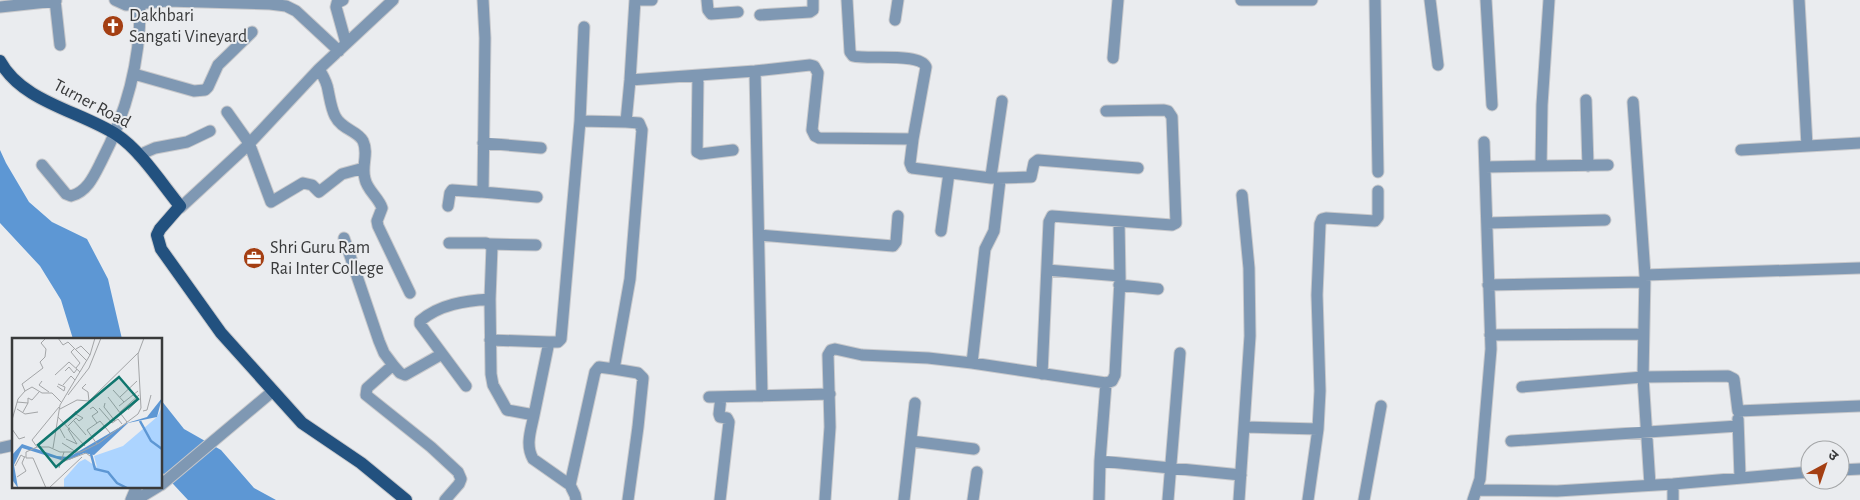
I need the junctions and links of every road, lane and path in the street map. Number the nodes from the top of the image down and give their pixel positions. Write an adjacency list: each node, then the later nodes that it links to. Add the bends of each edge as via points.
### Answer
1 (115, 0): 21 (street, via 126,4)
2 (342, 0): 29 (street, via 336,7)
3 (393, 0): 29 (street)
4 (483, 0): 51 (street)
5 (635, 0): 6 (street); 37 (street)
6 (652, 0)
7 (707, 0): 23 (street, via 711,14)
8 (813, 0): 24 (street, via 810,12)
9 (847, 0): 48 (street, via 852,56 910,58 925,63)
10 (898, 0): 25 (street)
11 (1118, 0): 30 (street)
12 (1241, 0): 13 (street)
13 (1312, 0)
14 (1376, 0): 65 (street)
15 (1430, 0): 32 (street)
16 (1486, 0): 41 (street)
17 (1549, 0): 60 (street)
18 (1799, 0): 53 (street)
19 (55, 1): 22 (street); 28 (street)
20 (176, 1): 21 (street); 29 (street, via 286,6)
21 (140, 3): 35 (street, via 140,43)
22 (0, 7)
23 (738, 12)
24 (760, 15)
25 (895, 20)
26 (584, 27): 44 (street)
27 (252, 32): 35 (street, via 218,65 205,90 194,91)
28 (60, 45)
29 (343, 47): 33 (street)
30 (1113, 58)
31 (0, 61): 47 (main road, Turner Road, via 12,79 23,87)
32 (1438, 65)
33 (319, 69): 50 (street); 63 (street, via 338,122 362,140 366,149)
34 (755, 72): 36 (street); 48 (street, via 814,66 818,73 812,130 819,138); 79 (street)
35 (134, 74): 47 (street)
36 (698, 76): 37 (street); 55 (street, via 697,152)
37 (630, 80): 45 (street)
38 (1586, 100): 61 (street)
39 (1002, 101): 67 (street)
40 (1633, 102): 86 (street)
41 (1492, 106)
42 (1106, 111): 76 (street, via 1164,110 1172,117 1176,223)
43 (227, 112): 50 (street)
44 (580, 121): 45 (street); 95 (street, via 561,339)
45 (626, 122): 100 (street, via 639,123 642,130 630,279)
46 (210, 131): 57 (street, via 188,142 155,148)
47 (116, 134): 57 (main road, Turner Road); 58 (street, via 86,186 77,194 66,194)
48 (913, 139): 66 (street, via 912,168)
49 (1484, 142): 62 (street)
50 (249, 143): 63 (street, via 271,202 303,183 312,185 319,192 342,174); 73 (street)
51 (483, 143): 54 (street); 69 (street)
52 (1860, 143): 53 (street)
53 (1808, 146): 56 (street)
54 (541, 148)
55 (733, 150)
56 (1741, 150)
57 (139, 156): 73 (main road, Turner Road)
58 (42, 165)
59 (1608, 165): 61 (street)
60 (1541, 166): 61 (street); 62 (street)
61 (1588, 166)
62 (1485, 167): 77 (street)
63 (364, 168): 90 (street, via 365,181 382,208 377,221 379,232)
64 (1138, 168): 67 (street, via 1038,160 1034,163 1031,177)
65 (1378, 172)
66 (949, 173): 67 (street); 78 (street)
67 (995, 178): 98 (street, via 994,231 986,249)
68 (1378, 191): 118 (street, via 1378,217 1375,221 1326,218 1321,221 1317,295)
69 (482, 192): 71 (street); 72 (street, via 452,190)
70 (1242, 194): 117 (street, via 1250,291)
71 (537, 197)
72 (448, 206)
73 (180, 208): 106 (main road, via 157,235 161,249 221,333)
74 (898, 216): 79 (street, via 896,242 892,246)
75 (1604, 220): 77 (street)
76 (1119, 222): 85 (street, via 1052,216); 87 (street)
77 (1487, 224): 88 (street)
78 (941, 231)
79 (759, 235): 108 (street)
80 (344, 238): 99 (street, via 379,341)
81 (449, 243): 82 (street)
82 (490, 244): 83 (street); 91 (street)
83 (536, 245)
84 (1860, 268): 86 (street)
85 (1047, 270): 87 (street); 101 (street)
86 (1644, 279): 88 (street); 92 (street)
87 (1119, 280): 89 (street); 103 (street, via 1115,375)
88 (1488, 285): 93 (street)
89 (1158, 289)
90 (410, 293)
91 (490, 299): 94 (street); 97 (street, via 454,303 420,321)
92 (1644, 334): 93 (street); 102 (street)
93 (1490, 335): 135 (street, via 1487,407 1480,479)
94 (490, 340): 95 (street); 115 (street, via 493,385 504,406 513,412)
95 (549, 342): 115 (street)
96 (1180, 353): 124 (street)
97 (442, 354): 99 (street, via 405,375); 104 (street)
98 (972, 363): 101 (street); 107 (street, via 835,349 828,355)
99 (393, 365): 139 (street, via 368,388 366,394 458,472 461,480)
100 (614, 369): 132 (street, via 599,366 595,372); 141 (street, via 643,378)
101 (1042, 374): 103 (street)
102 (1643, 378): 105 (street); 114 (street, via 1730,376 1736,386); 119 (street)
103 (1106, 383): 123 (street)
104 (466, 386)
105 (1522, 387)
106 (273, 390): 129 (street); 138 (main road, via 302,423 361,463)
107 (830, 394): 108 (street); 143 (street)
108 (762, 396): 110 (street)
109 (709, 397): 110 (street)
110 (721, 397): 142 (street, via 719,414 729,422)
111 (915, 403): 120 (street)
112 (1381, 406): 150 (street)
113 (1860, 406): 114 (street)
114 (1738, 412): 116 (street)
115 (534, 415): 132 (street, via 529,453)
116 (1738, 426): 119 (street); 128 (street)
117 (1245, 427): 118 (street); 127 (street)
118 (1318, 429): 149 (street)
119 (1646, 432): 121 (street); 130 (street)
120 (910, 441): 122 (street); 144 (street)
121 (1511, 441)
122 (974, 449)
123 (1100, 461): 124 (street); 146 (street)
124 (1171, 468): 127 (street); 147 (street)
125 (977, 472): 145 (street)
126 (1800, 473): 128 (street)
127 (1241, 475): 148 (street)
128 (1740, 477): 131 (street)
129 (163, 483)
130 (1650, 484): 131 (street); 135 (street)
131 (1673, 484): 151 (street)
132 (570, 485): 140 (street)
133 (136, 488): 136 (street)
134 (155, 488): 137 (street)
135 (1475, 495)
136 (132, 500)
137 (136, 500)
138 (406, 500)
139 (445, 500)
140 (576, 500)
141 (628, 500)
142 (720, 500)
143 (825, 500)
144 (904, 500)
145 (973, 500)
146 (1099, 500)
147 (1168, 500)
148 (1240, 500)
149 (1308, 500)
150 (1364, 500)
151 (1673, 500)

